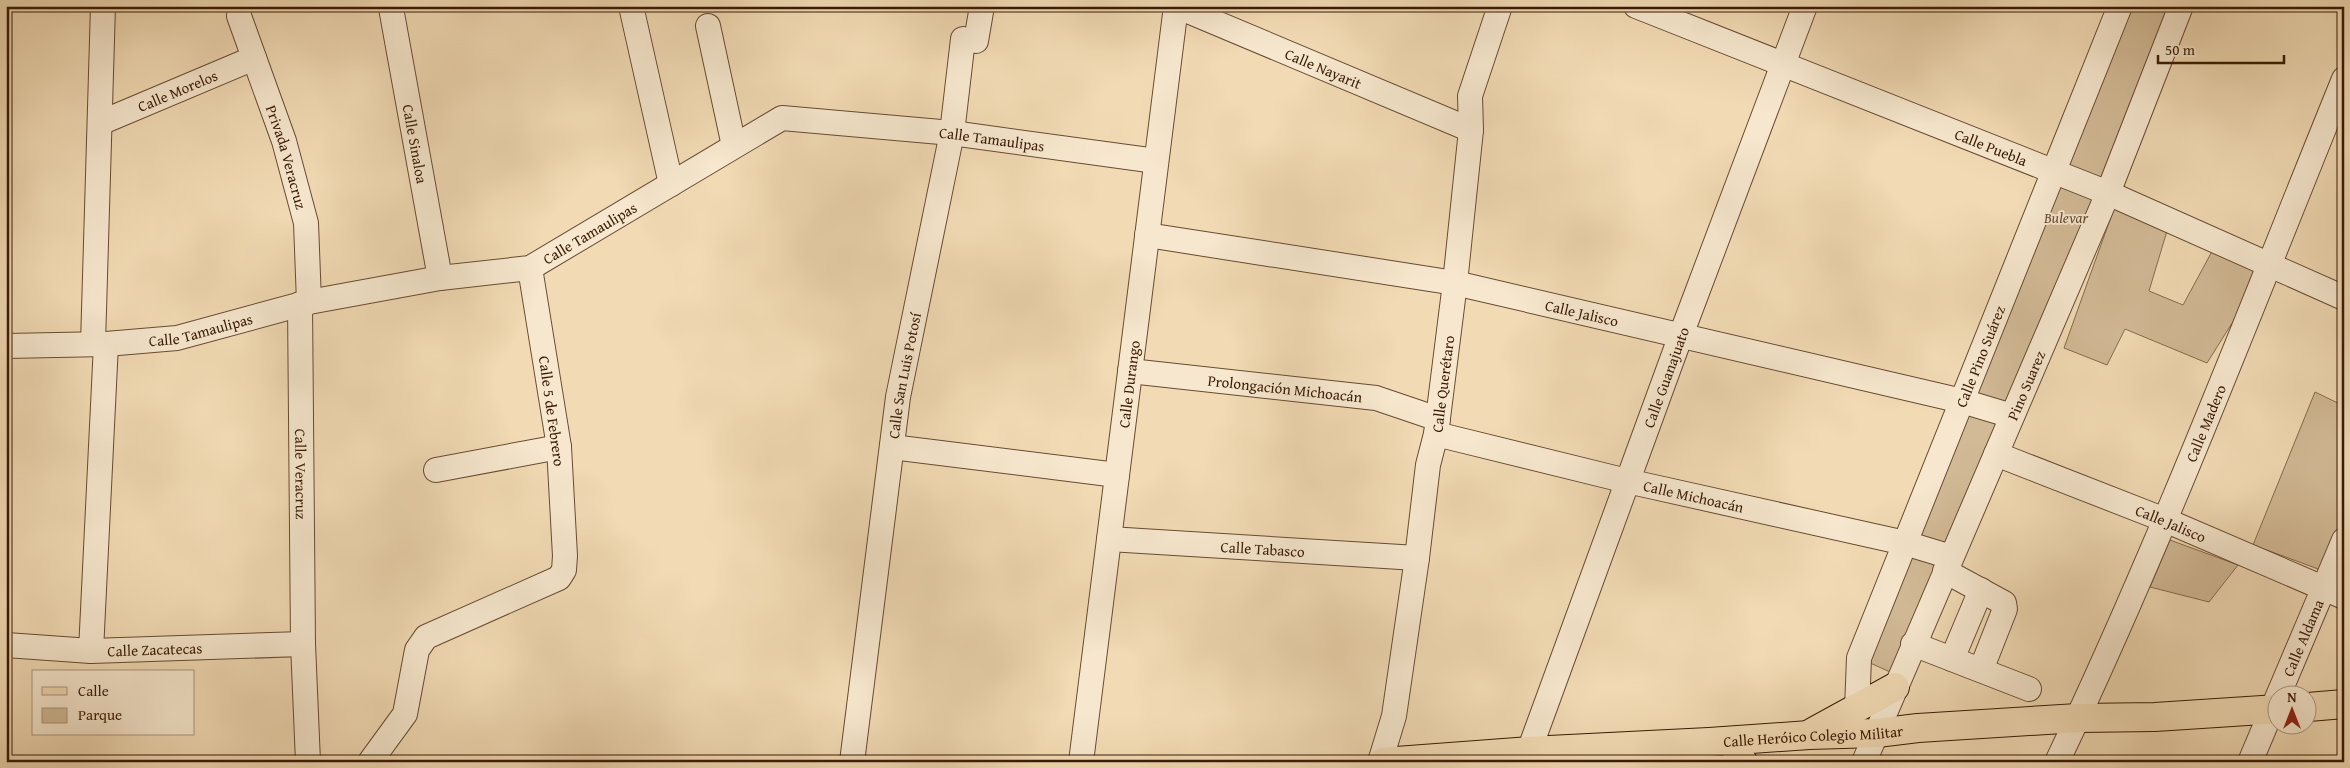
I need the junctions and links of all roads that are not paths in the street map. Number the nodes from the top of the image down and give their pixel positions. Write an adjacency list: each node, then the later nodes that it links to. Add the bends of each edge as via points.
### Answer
1 (103, 6): 16 (street)
2 (631, 6): 22 (street)
3 (982, 6): 18 (street, Calle San Luis Potosí, via 976,41 963,39)
4 (1176, 6): 17 (street, Calle Nayarit); 20 (street, Calle Durango)
5 (1500, 6): 17 (street, Calle Querétaro, via 1470,96)
6 (1636, 6): 14 (street, Calle Puebla)
7 (1805, 6): 14 (street, Calle Guanajuato)
8 (2120, 6): 21 (street, Calle Pino Suárez)
9 (2181, 6): 23 (street, Pino Suarez)
10 (391, 8): 27 (street, Calle Sinaloa)
11 (239, 16): 13 (street, Privada Veracruz)
12 (708, 26): 19 (street)
13 (254, 58): 16 (street, Calle Morelos); 30 (street, Privada Veracruz, via 284,141 306,223)
14 (1783, 64): 21 (street, Calle Puebla); 31 (street, Calle Guanajuato)
15 (2344, 79): 25 (street, Calle Madero)
16 (100, 123): 32 (street)
17 (1471, 130): 28 (street, Calle Querétaro)
18 (952, 133): 19 (street, Calle Tamaulipas, via 782,118); 20 (street, Calle Tamaulipas); 38 (street, Calle San Luis Potosí, via 898,397)
19 (734, 146): 22 (street, Calle Tamaulipas)
20 (1156, 161): 24 (street, Calle Durango)
21 (2054, 172): 23 (street, Calle Puebla); 35 (street, Calle Pino Suárez)
22 (671, 184): 26 (street, Calle Tamaulipas)
23 (2108, 193): 25 (street, Calle Puebla); 36 (street, Pino Suarez)
24 (1147, 236): 28 (street, Calle Jalisco); 34 (street, Calle Durango)
25 (2268, 264): 29 (street, Calle Puebla); 44 (street, Calle Madero)
26 (530, 268): 27 (street, Calle Tamaulipas); 39 (street, Calle 5 de Febrero)
27 (440, 278): 30 (street, Calle Tamaulipas)
28 (1455, 283): 31 (street, Calle Jalisco); 37 (street, Calle Querétaro)
29 (2344, 298)
30 (304, 303): 32 (street, Calle Tamaulipas, via 178,338); 52 (street, Calle Veracruz)
31 (1681, 335): 35 (street, Calle Jalisco); 43 (street, Calle Guanajuato)
32 (100, 344): 33 (street, Calle Tamaulipas); 55 (street)
33 (6, 346)
34 (1130, 372): 37 (street, Prolongación Michoacán, via 1376,398); 42 (street, Calle Durango)
35 (1962, 400): 36 (street, Calle Jalisco); 47 (street, Calle Pino Suárez)
36 (2012, 416): 40 (street, Pino Suarez)
37 (1437, 426): 43 (street, Calle Michoacán); 48 (street, Calle Querétaro, via 1428,465)
38 (892, 447): 42 (street); 73 (street, Calle San Luis Potosí)
39 (559, 448): 41 (street); 72 (street, Calle 5 de Febrero, via 564,570 559,578 426,637 417,650 405,714)
40 (1996, 454): 44 (street, Calle Jalisco); 49 (street, Pino Suarez)
41 (436, 470)
42 (1117, 475): 45 (street, Calle Durango)
43 (1627, 481): 47 (street, Calle Michoacán); 69 (street, Calle Guanajuato)
44 (2165, 520): 51 (street, Calle Jalisco); 66 (street, Calle Madero)
45 (1109, 538): 48 (street, Calle Tabasco); 74 (street, Calle Durango)
46 (2344, 540): 51 (street, Calle Aldama)
47 (1905, 543): 49 (street, Calle Michoacán); 63 (street, Calle Pino Suárez, via 1859,658)
48 (1417, 558): 75 (street, Calle Querétaro, via 1394,716)
49 (1948, 564): 50 (street, Calle Michoacán); 53 (street, Pino Suarez)
50 (1981, 590): 56 (street); 57 (street, Calle Michoacán, via 1999,599 2005,609)
51 (2333, 593): 59 (street, Calle Aldama)
52 (303, 644): 55 (street, Calle Zacatecas); 71 (street, Calle Veracruz)
53 (1913, 644): 56 (street); 58 (street, Pino Suarez)
54 (6, 645): 55 (street, Calle Zacatecas)
55 (91, 651)
56 (1952, 659): 57 (street)
57 (1981, 670): 60 (street)
58 (1895, 686): 63 (main road); 68 (street, Pino Suarez)
59 (2286, 686)
60 (2030, 689)
61 (2344, 704): 62 (main road)
62 (2318, 706)
63 (1857, 709): 67 (main road)
64 (2268, 709): 66 (main road, Calle Heróico Colegio Militar)
65 (2268, 722): 77 (street, Calle Aldama)
66 (2076, 723): 68 (main road, Calle Heróico Colegio Militar, via 1918,728); 76 (street, Calle Madero)
67 (1808, 735): 68 (main road, Calle Heróico Colegio Militar); 70 (main road, Calle Heróico Colegio Militar)
68 (1870, 747): 70 (main road, Calle Heróico Colegio Militar)
69 (1529, 751): 70 (main road, Calle Heróico Colegio Militar); 75 (main road, Calle Heróico Colegio Militar)
70 (1719, 757)
71 (308, 762)
72 (370, 762)
73 (852, 762)
74 (1081, 762)
75 (1381, 762)
76 (2057, 762)
77 (2250, 762)

